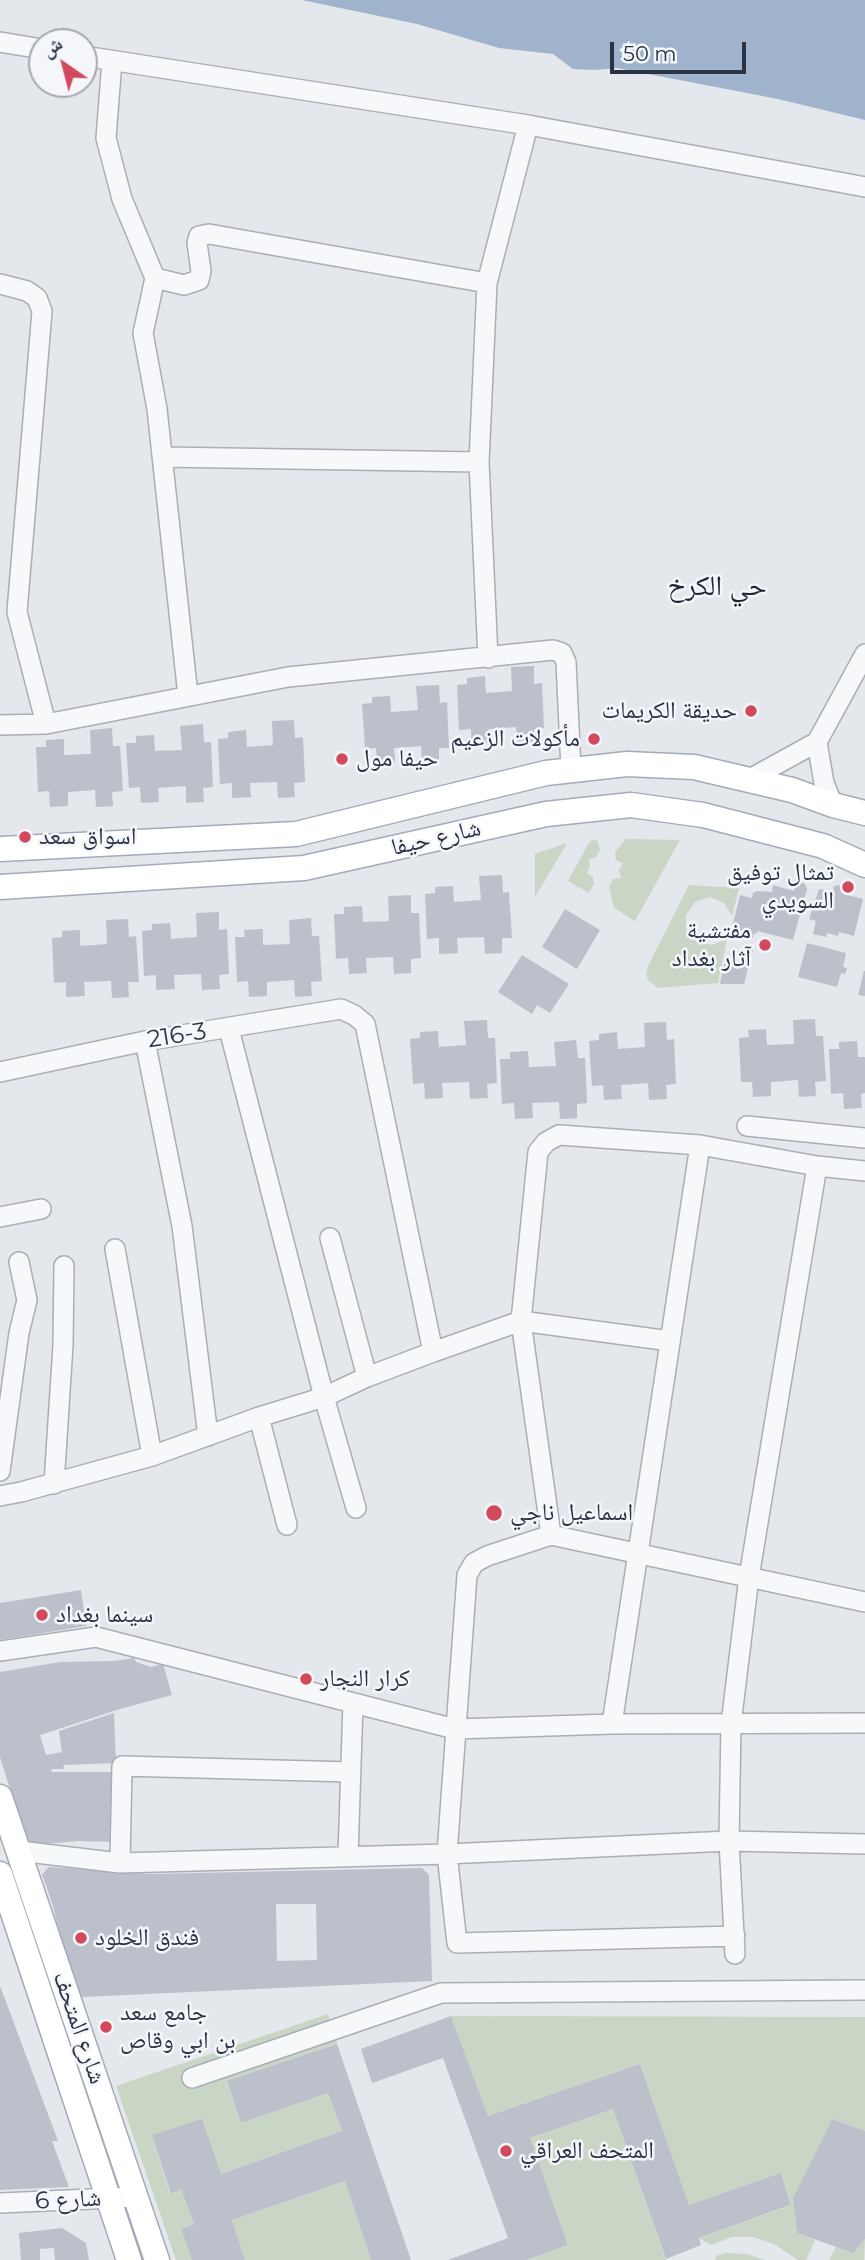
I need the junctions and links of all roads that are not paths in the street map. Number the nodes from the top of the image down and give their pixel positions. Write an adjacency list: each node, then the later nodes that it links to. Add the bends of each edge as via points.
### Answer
1 (0, 42): 2 (street)
2 (28, 47)
3 (98, 58): 4 (street)
4 (112, 61): 5 (street); 7 (street, via 106,138 122,199)
5 (528, 125): 6 (street); 8 (street)
6 (865, 187)
7 (155, 278): 8 (street, via 184,285 199,280 197,243 199,236 209,234); 10 (street, via 143,332)
8 (487, 283): 11 (street)
9 (0, 284): 15 (street, via 37,298 42,311 17,612)
10 (162, 457): 11 (street); 14 (street)
11 (479, 462): 12 (street)
12 (488, 658): 14 (street, via 288,677); 18 (street, via 553,650 562,653)
13 (863, 660): 17 (street)
14 (188, 696): 15 (street)
15 (46, 724): 16 (street)
16 (0, 725)
17 (817, 742): 19 (street); 20 (street)
18 (571, 770): 19 (main road, شارع حيفا, via 627,764 694,767); 23 (main road, شارع حيفا, via 296,834)
19 (748, 780): 20 (main road, شارع حيفا)
20 (833, 805): 21 (main road, شارع حيفا); 22 (main road)
21 (865, 813)
22 (865, 825)
23 (0, 849)
24 (865, 865): 25 (main road, شارع حيفا, via 823,846 703,815 631,805 545,814 304,868)
25 (0, 887)
26 (229, 1028): 27 (street, 216-3); 42 (street, 216-3, via 341,1009 365,1024); 44 (street)
27 (145, 1041): 28 (street, 216-3); 46 (street, via 182,1226)
28 (0, 1072)
29 (747, 1126): 30 (street)
30 (865, 1138)
31 (700, 1145): 32 (street); 40 (street, via 559,1135 546,1142 538,1152); 41 (street)
32 (817, 1166): 33 (street); 55 (street)
33 (865, 1171)
34 (41, 1209): 35 (street)
35 (0, 1217)
36 (330, 1238): 43 (street)
37 (115, 1249): 47 (street)
38 (19, 1262): 48 (street, via 27,1300)
39 (64, 1266): 49 (street)
40 (522, 1321): 41 (street); 42 (street); 53 (street)
41 (670, 1341): 54 (street)
42 (433, 1352): 43 (street)
43 (367, 1377): 44 (street)
44 (324, 1397): 45 (street); 51 (street)
45 (259, 1417): 46 (street); 52 (street)
46 (208, 1436): 47 (street)
47 (152, 1456): 49 (street)
48 (0, 1471)
49 (54, 1484): 50 (street)
50 (0, 1496)
51 (356, 1507)
52 (287, 1525)
53 (551, 1535): 54 (street); 62 (street, via 487,1556 474,1563 467,1575)
54 (637, 1553): 55 (street); 60 (street)
55 (749, 1577): 56 (street); 61 (street)
56 (865, 1602)
57 (0, 1651): 58 (street, via 96,1637)
58 (353, 1703): 62 (street); 63 (street)
59 (865, 1723): 61 (street)
60 (612, 1724): 61 (street); 62 (street)
61 (731, 1724): 65 (street)
62 (455, 1729): 68 (street)
63 (351, 1772): 69 (street); 70 (street, via 122,1766)
64 (0, 1797): 67 (main road, شارع المتحف)
65 (729, 1841): 66 (street); 68 (street); 68 (street, via 735,1945 457,1943)
66 (865, 1844)
67 (19, 1851): 70 (street); 74 (main road, شارع المتحف)
68 (447, 1854): 69 (street)
69 (348, 1857): 70 (street)
70 (120, 1863)
71 (0, 1874): 75 (main road, شارع المتحف)
72 (865, 1990): 73 (street, via 441,1993)
73 (192, 2078)
74 (136, 2197): 75 (street, شارع 6); 78 (main road, شارع المتحف)
75 (108, 2198): 76 (street, شارع 6); 77 (main road, شارع المتحف)
76 (0, 2203)
77 (129, 2260)
78 (157, 2260)

